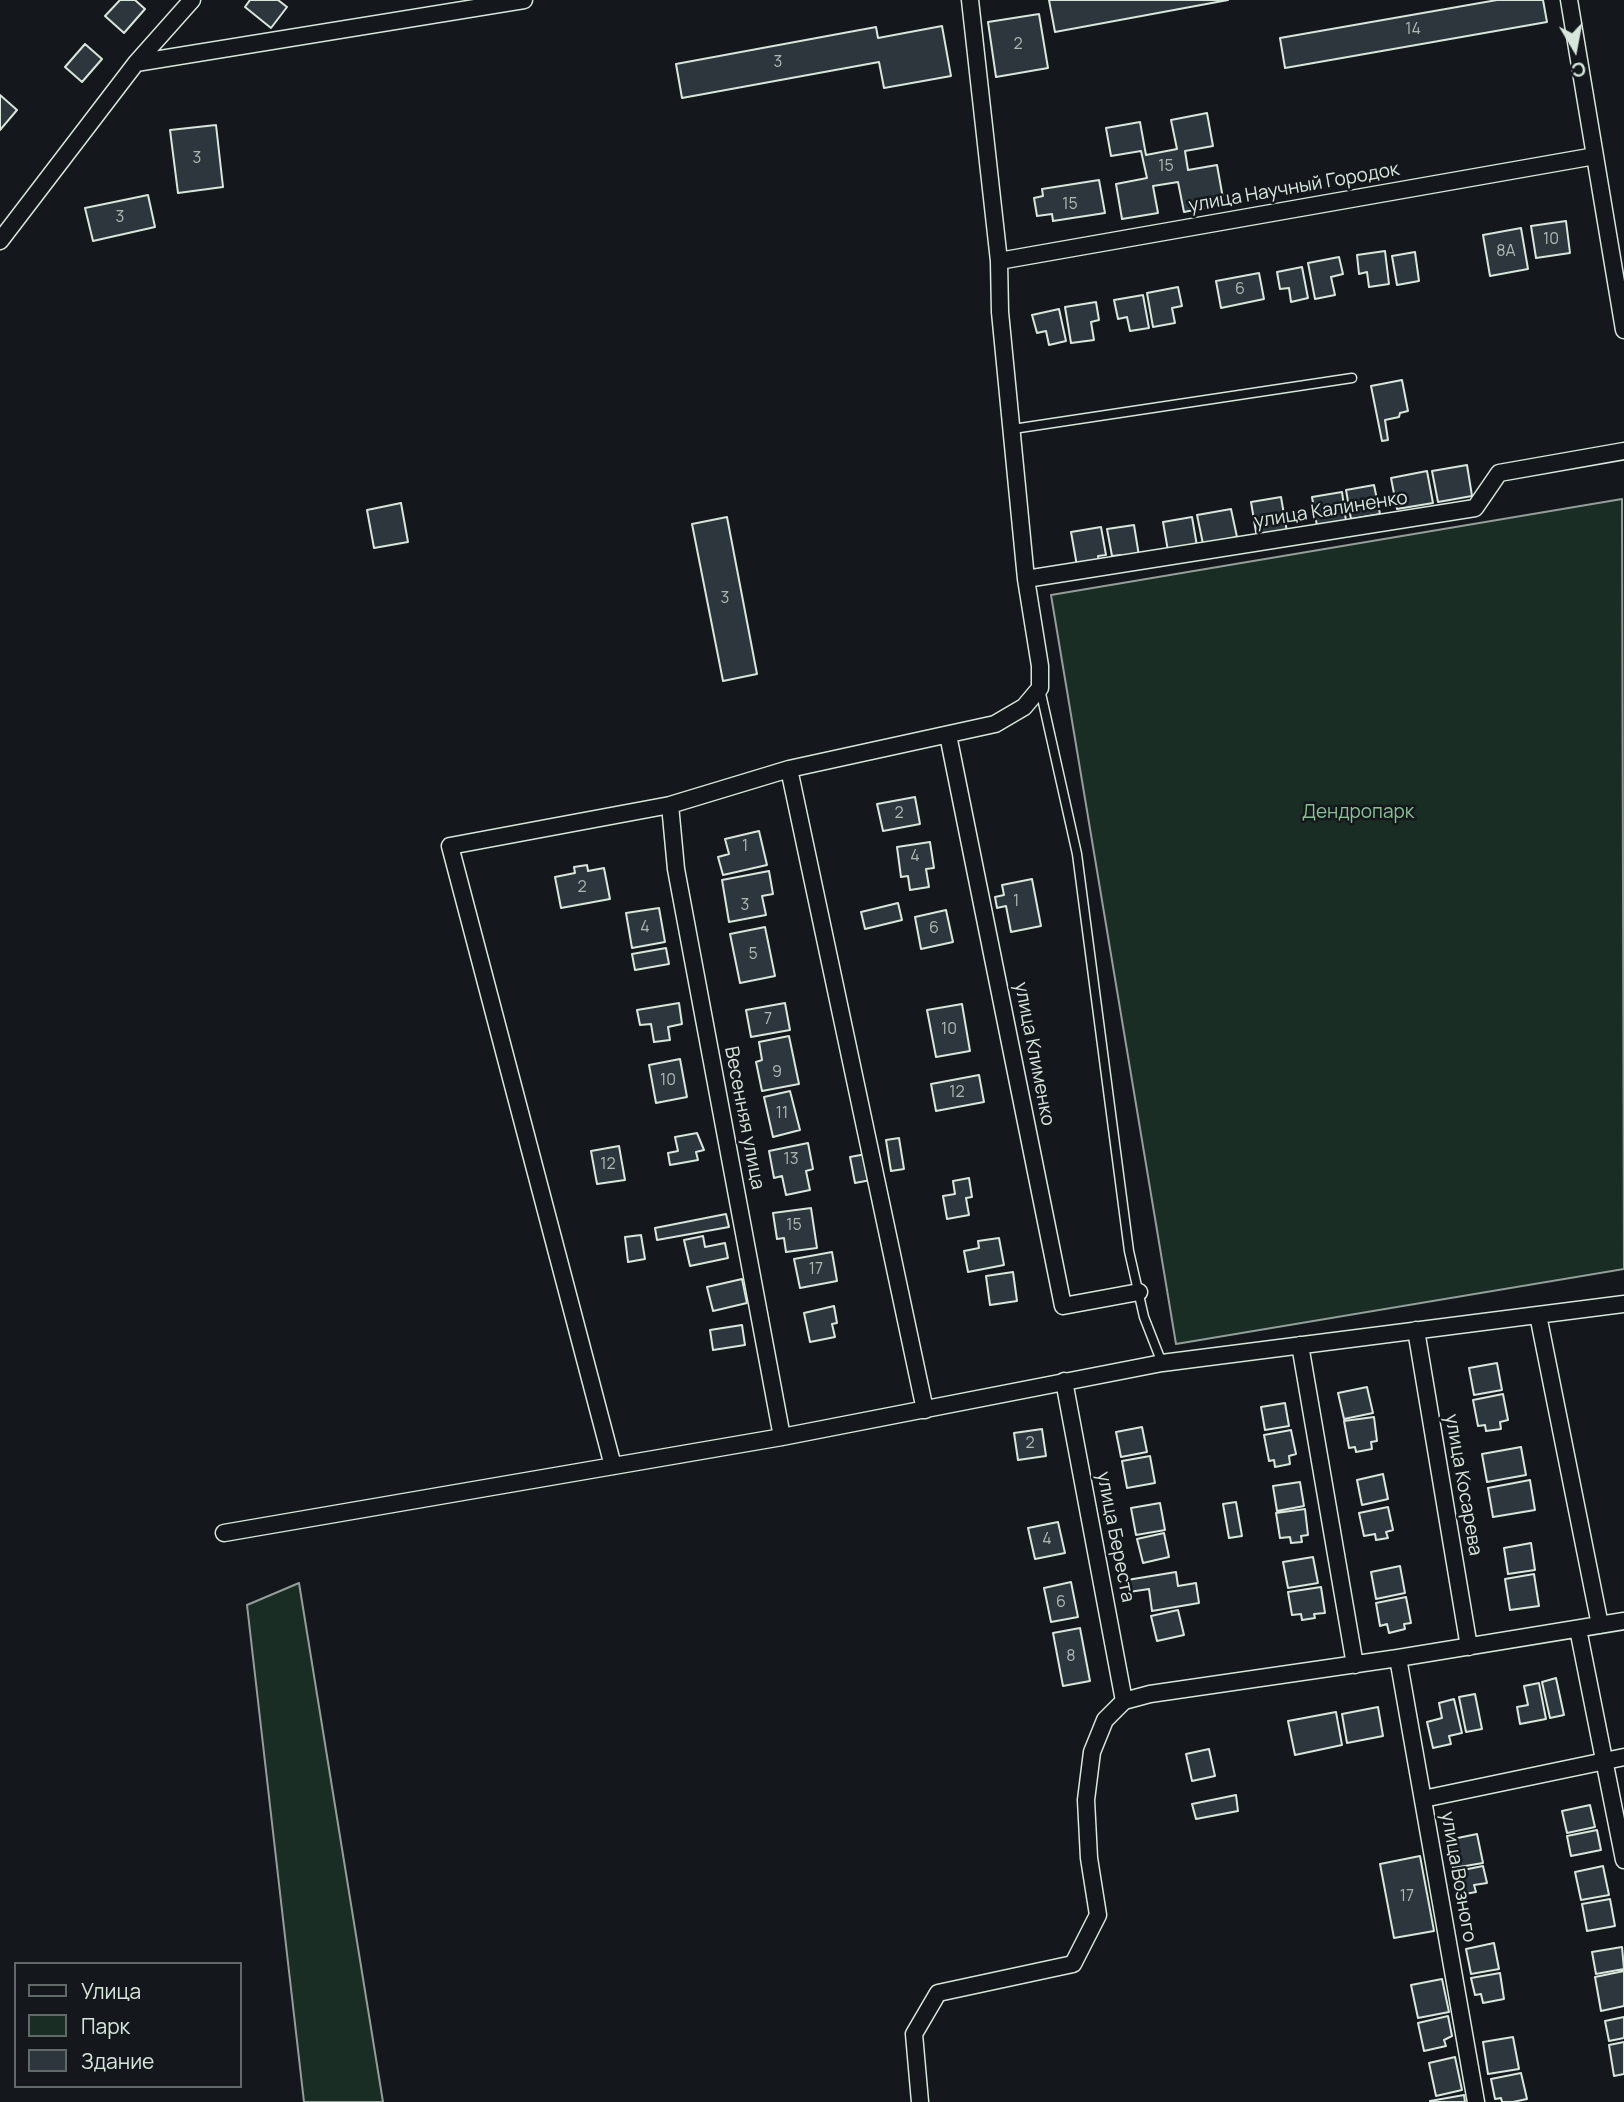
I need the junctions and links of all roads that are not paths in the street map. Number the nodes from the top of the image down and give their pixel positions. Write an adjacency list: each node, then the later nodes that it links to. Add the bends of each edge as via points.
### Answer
1 (192, 0): 5 (street)
2 (524, 0): 5 (street)
3 (970, 0): 8 (street)
4 (1569, 0): 6 (street)
5 (136, 63): 7 (street)
6 (1595, 156): 8 (street, улица Научный Городок); 9 (street)
7 (0, 241)
8 (999, 261): 11 (street)
9 (1624, 330)
10 (1352, 378): 11 (lane)
11 (1013, 429): 13 (street)
12 (1624, 451): 13 (street, улица Калиненко, via 1499,473 1475,508)
13 (1026, 579): 14 (street)
14 (1040, 688): 15 (street, via 1024,707 995,724); 18 (lane, via 1077,854 1129,1251)
15 (948, 735): 16 (street); 18 (street, улица Клименко, via 1063,1306)
16 (789, 769): 17 (street); 25 (street)
17 (670, 805): 26 (street, Весенняя улица, via 676,869); 27 (street, via 450,846)
18 (1139, 1292): 23 (lane)
19 (1624, 1304): 20 (street)
20 (1538, 1315): 21 (street); 30 (street)
21 (1416, 1330): 22 (street); 32 (street, улица Косарева)
22 (1300, 1345): 23 (street); 34 (street)
23 (1162, 1363): 24 (street)
24 (1064, 1381): 25 (street); 35 (street, улица Береста)
25 (925, 1410): 26 (street)
26 (782, 1437): 27 (street)
27 (613, 1466): 28 (street)
28 (224, 1533)
29 (1624, 1621): 30 (street)
30 (1600, 1625): 31 (street)
31 (1578, 1629): 32 (street); 37 (street)
32 (1469, 1647): 33 (street)
33 (1398, 1658): 34 (street); 38 (street, улица Возного)
34 (1355, 1665): 35 (street, via 1150,1693)
35 (1124, 1701): 40 (street, via 1105,1720 1092,1752 1086,1800 1088,1858 1098,1915 1073,1964 938,1993 914,2035)
36 (1624, 1757): 37 (street)
37 (1604, 1761): 38 (street); 39 (street)
38 (1423, 1799): 41 (street, улица Возного)
39 (1624, 1860)
40 (920, 2102)
41 (1476, 2102)

